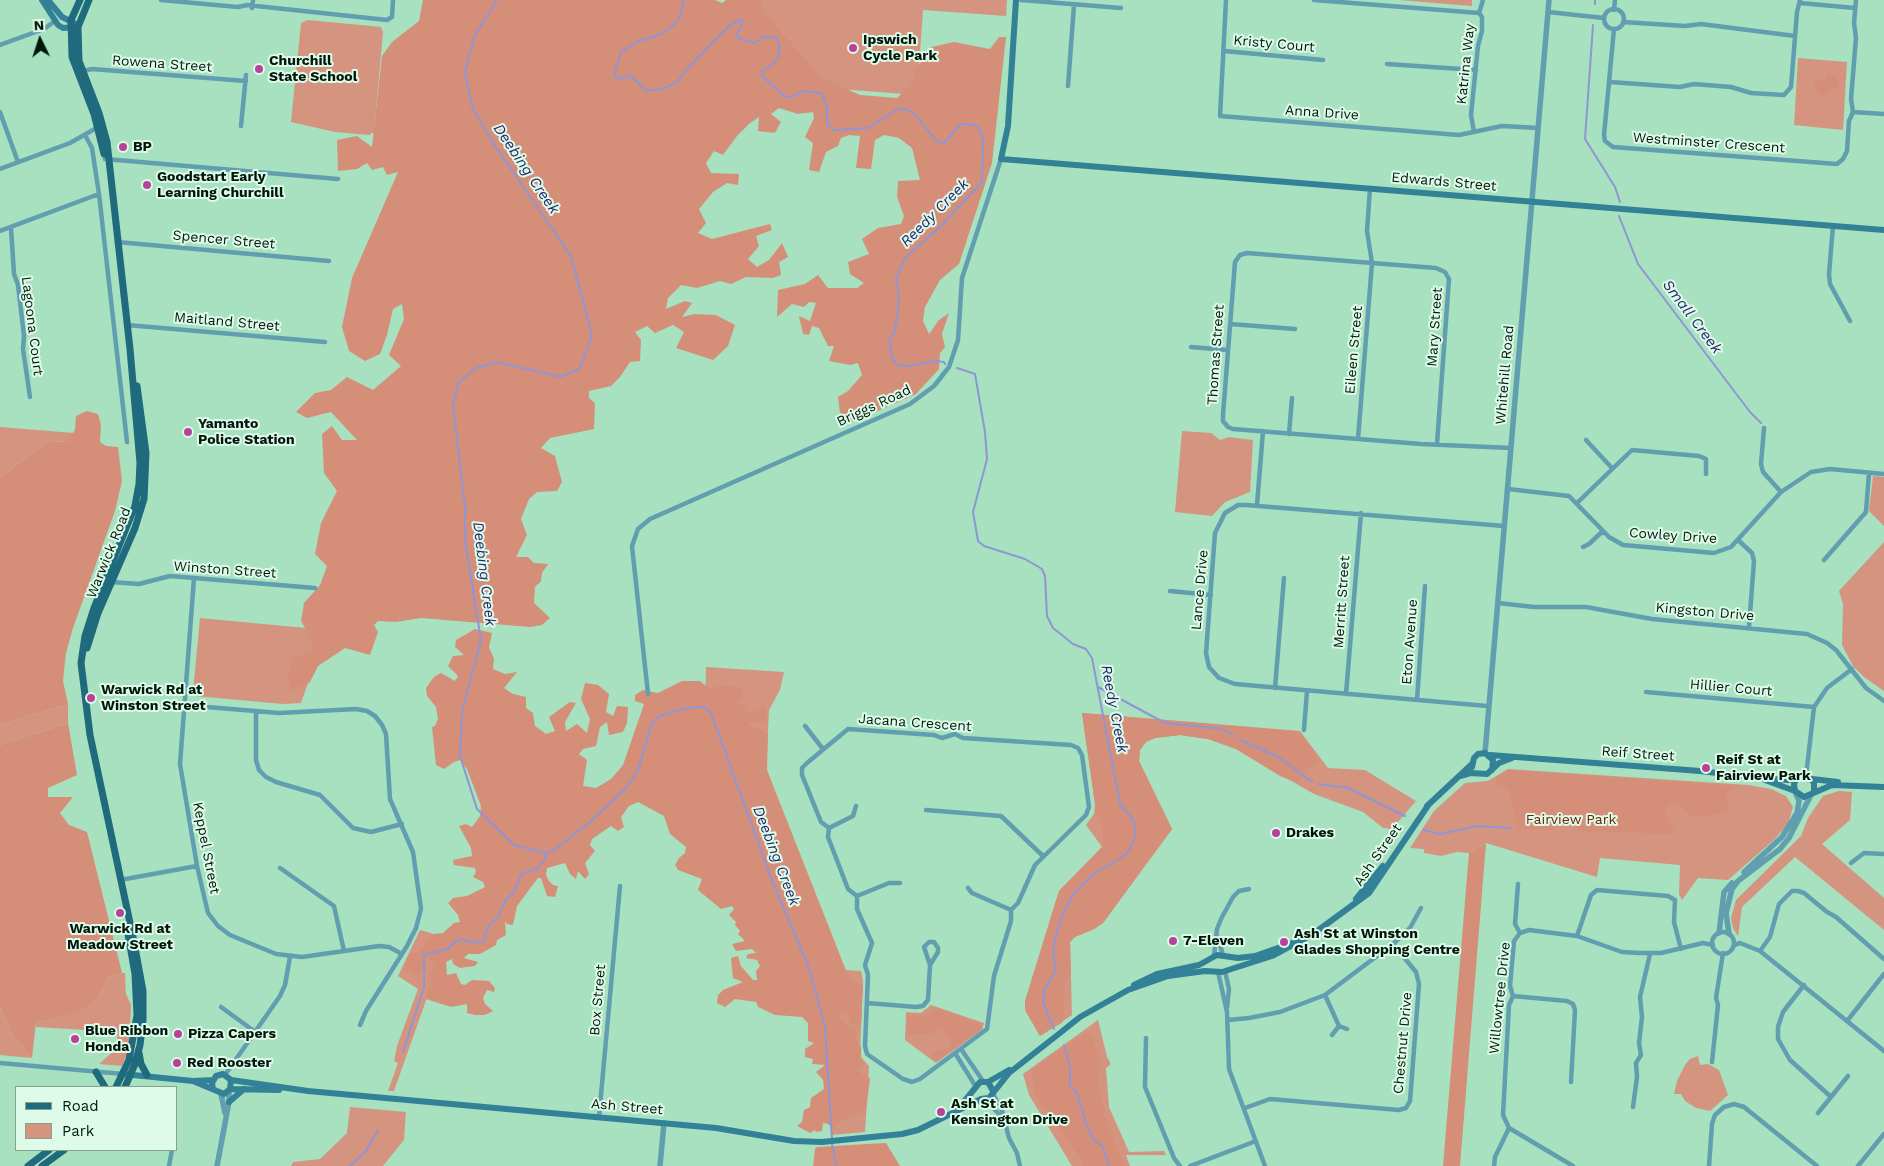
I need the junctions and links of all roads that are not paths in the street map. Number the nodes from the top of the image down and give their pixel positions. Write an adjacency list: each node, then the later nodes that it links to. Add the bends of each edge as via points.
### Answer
1 (42, 0): 25 (main road)
2 (48, 0): 27 (main road)
3 (80, 0): 27 (main road, Warwick Road)
4 (89, 0): 28 (main road, Warwick Road)
5 (161, 0): 18 (street)
6 (253, 0): 18 (street)
7 (393, 0): 18 (street, via 390,20)
8 (1016, 0): 50 (main road, Briggs Road, via 1008,126)
9 (1020, 0): 17 (street)
10 (1226, 0): 32 (street, Anna Drive)
11 (1314, 0): 23 (street)
12 (1483, 0): 23 (street, Katrina Way)
13 (1549, 0): 22 (street, Whitehill Road)
14 (1615, 0): 21 (street)
15 (1856, 0): 20 (street)
16 (1800, 2): 20 (street); 30 (street)
17 (1074, 4): 19 (street); 40 (street)
18 (252, 8)
19 (1121, 8)
20 (1855, 8): 42 (street)
21 (1614, 10): 24 (street, via 1608,11); 26 (street, via 1622,14)
22 (1548, 12): 24 (street); 46 (street, Whitehill Road)
23 (1480, 13): 35 (street, Katrina Way, via 1482,30)
24 (1604, 18): 29 (street, via 1608,27)
25 (55, 22): 27 (main road, via 63,28); 31 (street)
26 (1623, 22): 29 (street); 30 (street, via 1735,27 1749,32)
27 (70, 24): 28 (main road); 36 (main road, Warwick Road, via 72,57)
28 (78, 26): 36 (main road, Warwick Road)
29 (1614, 29): 39 (street, Westminster Crescent)
30 (1795, 36): 39 (street, via 1791,88 1784,95 1694,84 1680,87)
31 (0, 45)
32 (1224, 52): 33 (street, Kristy Court); 47 (street, Anna Drive, via 1220,116 1459,135)
33 (1323, 60)
34 (1386, 64): 35 (street)
35 (1476, 70): 47 (street, Katrina Way, via 1471,116)
36 (79, 72): 38 (street, Rowena Street, via 92,70); 44 (main road, Warwick Road)
37 (246, 75): 38 (street)
38 (246, 81): 45 (street)
39 (1610, 82): 42 (street, Westminster Crescent, via 1604,135 1609,145 1620,148 1837,164 1847,151 1849,121)
40 (1068, 86)
41 (0, 112): 51 (street)
42 (1853, 112): 43 (street)
43 (1884, 114)
44 (101, 126): 48 (street); 49 (main road, Warwick Road)
45 (241, 126)
46 (1538, 128): 47 (street, Anna Drive, via 1502,126); 56 (street, Whitehill Road)
47 (1474, 132)
48 (85, 135): 51 (street); 55 (street, via 92,148)
49 (107, 159): 53 (street); 61 (main road, Warwick Road)
50 (1002, 159): 54 (main road, Edwards Street); 110 (street, Briggs Road, via 962,278 958,340 949,367 934,386 910,404 650,519 638,529 632,546)
51 (18, 162): 52 (street)
52 (0, 169)
53 (338, 179)
54 (1370, 188): 56 (main road, Edwards Street); 63 (street, via 1367,231)
55 (99, 194): 58 (street); 80 (street)
56 (1533, 202): 57 (main road, Edwards Street); 82 (street, Whitehill Road)
57 (1833, 226): 59 (main road, Edwards Street); 64 (street, via 1830,284)
58 (11, 228): 60 (street); 71 (street, Lagoona Court)
59 (1884, 230)
60 (0, 232)
61 (117, 242): 62 (street, Spencer Street); 66 (main road, Warwick Road)
62 (329, 261)
63 (1372, 263): 65 (street, Thomas Street, via 1243,253 1235,262); 78 (street, Eileen Street); 81 (street, Mary Street, via 1436,268 1445,272 1449,279)
64 (1850, 321)
65 (1230, 324): 67 (street); 70 (street, Thomas Street)
66 (127, 325): 68 (street, Maitland Street); 99 (main road, Warwick Road, via 146,453 145,486 135,528)
67 (1295, 329)
68 (325, 342)
69 (1191, 347): 70 (street)
70 (1228, 350): 73 (street, Thomas Street)
71 (30, 397)
72 (1292, 398): 77 (street)
73 (1225, 424): 74 (street); 76 (street, Thomas Street, via 1233,429)
74 (1220, 428)
75 (1764, 428): 88 (street, via 1763,472)
76 (1263, 432): 77 (street, Thomas Street); 90 (street)
77 (1289, 434): 78 (street, Thomas Street)
78 (1358, 439): 81 (street, Thomas Street)
79 (1586, 440): 83 (street)
80 (127, 442)
81 (1437, 444): 82 (street, Thomas Street)
82 (1511, 448): 87 (street, Whitehill Road)
83 (1611, 467): 85 (street, via 1635,450 1699,456 1706,459); 89 (street)
84 (1869, 472): 86 (street, Cowley Drive); 88 (street, Cowley Drive, via 1816,470); 96 (street, via 1866,512)
85 (1706, 474)
86 (1884, 474)
87 (1508, 489): 89 (street, Cowley Drive, via 1557,493 1569,496); 92 (street, Whitehill Road)
88 (1781, 492): 94 (street, Cowley Drive)
89 (1577, 503): 93 (street, Cowley Drive)
90 (1257, 505): 91 (street, Lance Drive); 103 (street, Lance Drive, via 1238,505 1220,519)
91 (1360, 513): 92 (street, Lance Drive); 111 (street, Merritt Street)
92 (1504, 526): 104 (street, Whitehill Road)
93 (1604, 530): 94 (street, Cowley Drive, via 1616,542 1623,544 1706,553 1725,551); 95 (street)
94 (1738, 540): 105 (street, via 1752,553 1754,561)
95 (1583, 547)
96 (1824, 560)
97 (194, 578): 99 (street, Winston Street, via 170,576 139,584); 101 (street, Winston Street); 114 (street, Keppel Street)
98 (1284, 578): 107 (street)
99 (108, 581): 143 (main road, Warwick Road, via 91,633 82,676 90,735)
100 (1425, 586): 112 (street, Eton Avenue)
101 (315, 588)
102 (1170, 591): 103 (street)
103 (1210, 595): 107 (street, Lance Drive, via 1206,653 1213,673 1235,684)
104 (1498, 603): 105 (street, Kingston Drive, via 1586,607 1652,619); 115 (street, Whitehill Road)
105 (1748, 627): 106 (street, Kingston Drive, via 1817,638 1836,650)
106 (1852, 669): 113 (street, Kingston Drive, via 1866,688); 116 (street, via 1828,688)
107 (1276, 688): 108 (street, Lance Drive)
108 (1307, 691): 111 (street, Lance Drive); 119 (street)
109 (1646, 692): 116 (street, Hillier Court)
110 (648, 694)
111 (1346, 694): 112 (street, Lance Drive)
112 (1417, 700): 115 (street, Lance Drive)
113 (1884, 701)
114 (183, 705): 117 (street); 141 (street, Keppel Street, via 180,764)
115 (1488, 706): 121 (street, Whitehill Road)
116 (1814, 706): 127 (street)
117 (256, 711): 136 (street, via 256,760 266,777 320,795 353,828 371,832); 136 (street, via 356,709 376,716 386,734 390,799)
118 (805, 726): 120 (street)
119 (1304, 730)
120 (823, 748): 137 (street, Jacana Crescent, via 802,768 802,775 821,822); 139 (street, Jacana Crescent, via 842,732 855,729 942,738 955,734 963,738 1078,748 1082,755 1089,807 1086,814)
121 (1487, 754): 122 (main road, Reif Street); 123 (main road, via 1476,755); 124 (main road, via 1493,760)
122 (1513, 757): 124 (main road); 128 (main road, Reif Street)
123 (1472, 764): 125 (main road); 126 (main road, Ash Street)
124 (1492, 770): 125 (main road, via 1487,774)
125 (1478, 773): 126 (main road)
126 (1461, 776): 158 (main road, Ash Street, via 1429,804 1371,883 1341,915)
127 (1809, 777): 129 (main road); 130 (main road); 133 (main road, via 1815,785)
128 (1760, 778): 129 (main road, Reif Street); 132 (main road, Reif Street)
129 (1798, 778): 132 (main road, via 1794,784)
130 (1850, 785): 131 (main road); 133 (main road, via 1832,785)
131 (1884, 787)
132 (1796, 792): 133 (main road, via 1804,797); 154 (street, via 1799,801 1797,813 1782,837 1724,892)
133 (1812, 793): 155 (street, via 1789,838 1732,889 1726,913)
134 (856, 806): 137 (street, via 853,816)
135 (926, 810): 139 (street, via 1001,816)
136 (402, 824): 166 (street, via 413,852 421,909 416,928)
137 (830, 828): 149 (street, Jacana Crescent, via 828,838 848,889)
138 (1884, 854): 140 (street, via 1864,852)
139 (1042, 856): 151 (street, Jacana Crescent, via 1029,874 1018,903)
140 (1851, 863)
141 (197, 866): 143 (street); 169 (street, Keppel Street, via 208,913 218,926 230,935)
142 (280, 868): 163 (street, via 334,906)
143 (120, 880): 152 (main road, Warwick Road)
144 (900, 883): 149 (street, via 889,883)
145 (1518, 884): 153 (street, via 1515,924)
146 (620, 886): 224 (street, Box Street)
147 (968, 888): 151 (street, via 972,893)
148 (1249, 889): 156 (street, via 1239,890 1233,896)
149 (857, 896): 179 (street, Jacana Crescent, via 856,909 872,943 865,965)
150 (1421, 908): 159 (street, via 1410,928)
151 (1011, 910): 190 (street, Jacana Crescent, via 1011,921 994,976 987,1029)
152 (128, 918): 191 (main road, Warwick Road, via 142,991 143,1020); 198 (main road, Warwick Road, via 137,1015)
153 (1520, 933): 157 (street, Willowtree Drive, via 1529,930); 178 (street, Willowtree Drive, via 1514,941 1510,986)
154 (1719, 933): 155 (street); 160 (street)
155 (1729, 934): 161 (street)
156 (1217, 935): 168 (street); 170 (street)
157 (1576, 936): 162 (street, via 1591,895 1597,890 1668,896 1675,900 1674,922); 167 (street, Willowtree Drive, via 1622,952)
158 (1303, 940): 168 (main road, Ash Street, via 1255,956 1238,958); 173 (main road, Ash Street, via 1272,956)
159 (1393, 944): 177 (street); 219 (street, Chestnut Drive, via 1416,972 1419,984 1410,1101 1406,1108 1270,1099)
160 (1713, 945): 162 (street, Willowtree Drive, via 1703,943); 165 (street)
161 (1734, 945): 164 (street, via 1740,943); 165 (street)
162 (1681, 949): 167 (street, Willowtree Drive)
163 (344, 951): 166 (street, Keppel Street, via 389,946); 169 (street, Keppel Street)
164 (1760, 951): 171 (street, via 1770,937 1779,904 1792,891 1798,891 1836,917); 175 (street)
165 (1723, 953): 195 (street)
166 (402, 954): 184 (street)
167 (1650, 954): 220 (street, via 1640,997 1641,1054 1636,1063)
168 (1224, 955): 170 (main road, Ash Street); 173 (main road, via 1229,961)
169 (290, 957): 187 (street, via 280,996)
170 (1213, 957): 173 (main road, via 1212,967); 176 (main road, Ash Street, via 1199,964 1157,974)
171 (1884, 959)
172 (930, 965): 172 (street, via 924,946 934,942 938,952); 179 (street, via 928,1000 923,1006)
173 (1221, 971): 176 (main road, Ash Street, via 1168,976); 181 (street); 181 (street, via 1229,990)
174 (1884, 974): 183 (street)
175 (1804, 985): 183 (street); 216 (street, via 1783,1012 1778,1040 1790,1060)
176 (1128, 990): 194 (main road, Ash Street, via 1080,1017)
177 (1325, 995): 182 (street, via 1280,1012); 185 (street)
178 (1513, 996): 205 (street, via 1572,1004 1575,1010); 227 (street, Willowtree Drive, via 1509,1005 1503,1081 1503,1116)
179 (867, 1003): 193 (street, Jacana Crescent, via 867,1054 903,1079 912,1082 920,1079)
180 (221, 1007): 187 (street)
181 (1227, 1012): 182 (street)
182 (1228, 1020): 219 (street, via 1230,1069 1238,1097)
183 (1847, 1021): 192 (street)
184 (360, 1025)
185 (1338, 1026): 186 (street); 188 (street)
186 (1347, 1030)
187 (254, 1031): 201 (street)
188 (1332, 1034)
189 (1146, 1038): 239 (street, via 1145,1087)
190 (961, 1049): 193 (street, Jacana Crescent); 204 (street)
191 (138, 1050): 198 (main road, Warwick Road); 199 (main road)
192 (1884, 1051)
193 (955, 1053): 212 (street)
194 (1022, 1062): 204 (main road, Ash Street); 214 (main road, Ash Street)
195 (1712, 1062)
196 (0, 1063): 197 (street)
197 (96, 1072): 198 (street); 206 (main road)
198 (127, 1074): 199 (main road); 207 (main road, Warwick Road); 208 (main road, Warwick Road)
199 (147, 1075): 203 (main road)
200 (1848, 1076): 216 (street)
201 (228, 1077): 202 (main road, via 218,1075); 211 (main road, Ash Street); 213 (main road)
202 (213, 1080): 203 (main road); 209 (main road)
203 (193, 1081): 209 (main road)
204 (986, 1082): 212 (main road, Ash Street); 214 (main road)
205 (1571, 1082)
206 (104, 1086)
207 (117, 1086)
208 (125, 1086)
209 (213, 1089): 215 (main road)
210 (244, 1089): 211 (main road, Ash Street); 213 (main road, Ash Street); 218 (main road)
211 (293, 1089): 224 (main road, Ash Street)
212 (976, 1089): 217 (main road); 221 (main road, Ash Street)
213 (230, 1090): 215 (main road); 218 (street)
214 (993, 1092): 217 (main road, Ash Street); 225 (street)
215 (221, 1094): 223 (street)
216 (1830, 1096): 222 (street)
217 (983, 1099): 221 (main road, Ash Street); 225 (street)
218 (229, 1102): 223 (street)
219 (1245, 1108): 229 (street)
220 (1633, 1108)
221 (955, 1112): 226 (main road, Ash Street, via 918,1130 822,1142)
222 (1818, 1113)
223 (225, 1115): 236 (street)
224 (599, 1117): 226 (main road, Ash Street)
225 (1004, 1118): 238 (street)
226 (664, 1123): 237 (street)
227 (1509, 1128): 242 (street, via 1494,1157); 243 (street)
228 (1884, 1134): 246 (street)
229 (1256, 1141): 240 (street); 241 (street)
230 (48, 1151): 233 (main road)
231 (63, 1151): 234 (main road)
232 (172, 1151): 235 (street)
233 (28, 1166)
234 (42, 1166)
235 (169, 1166)
236 (217, 1166)
237 (660, 1166)
238 (1020, 1166)
239 (1180, 1166)
240 (1190, 1166)
241 (1265, 1166)
242 (1494, 1166)
243 (1573, 1166)
244 (1709, 1166): 245 (street, via 1715,1115 1734,1104 1744,1107)
245 (1817, 1166)
246 (1858, 1166)

